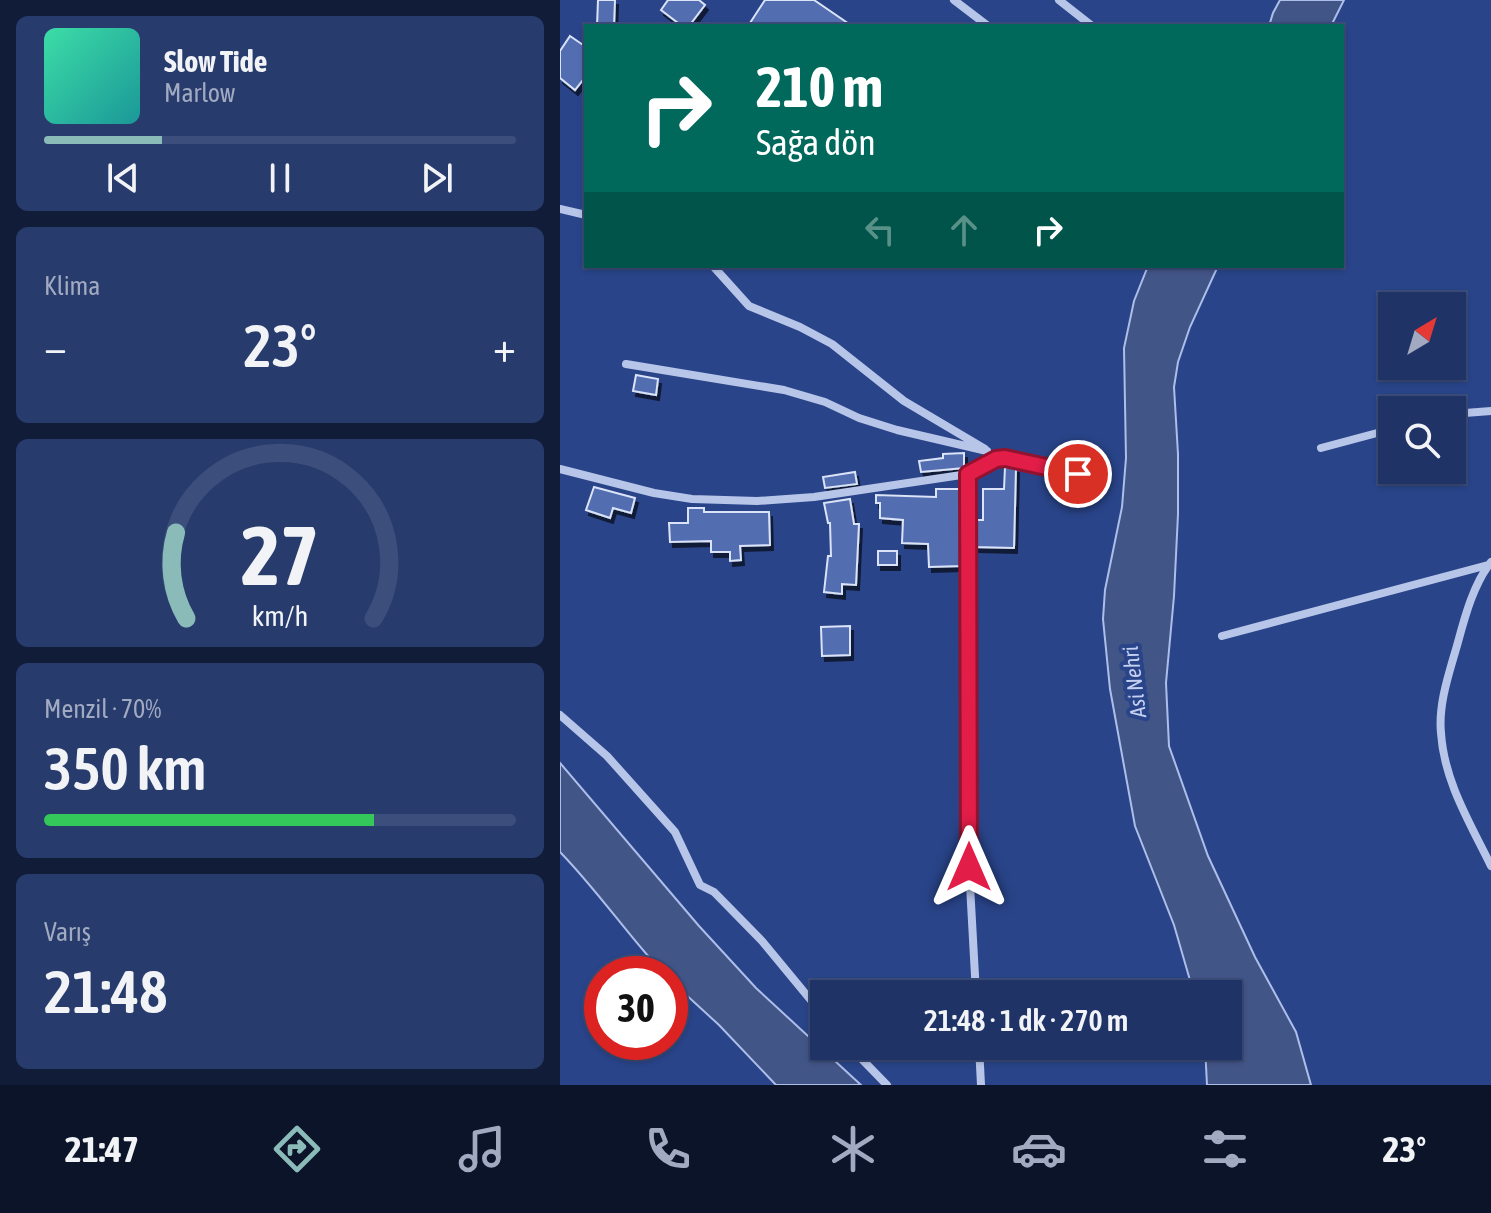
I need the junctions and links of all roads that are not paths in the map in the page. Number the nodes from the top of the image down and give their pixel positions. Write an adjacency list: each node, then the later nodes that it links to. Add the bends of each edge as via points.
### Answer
1 (954, 0): 3 (street)
2 (1059, 0): 4 (street)
3 (985, 24)
4 (1089, 24)
5 (560, 209): 6 (street)
6 (584, 215)
7 (715, 268): 13 (street, via 749,306 832,344 904,401)
8 (626, 364): 13 (street, via 784,390 897,430)
9 (1491, 411): 10 (street)
10 (1466, 413)
11 (1378, 433): 12 (street)
12 (1321, 448)
13 (987, 451): 14 (street)
14 (987, 464): 16 (street); 17 (street, via 1005,458)
15 (560, 469): 16 (street, via 654,493 757,501)
16 (968, 474): 22 (street, via 969,867)
17 (1078, 474)
18 (1489, 564): 19 (street); 21 (street, via 1463,621 1440,731 1449,779)
19 (1222, 636)
20 (560, 715): 23 (street, via 607,756 675,832 700,885 714,892 762,941)
21 (1491, 866)
22 (975, 980)
23 (810, 999)
24 (863, 1060): 26 (street)
25 (980, 1060): 27 (street)
26 (887, 1085)
27 (981, 1085)

